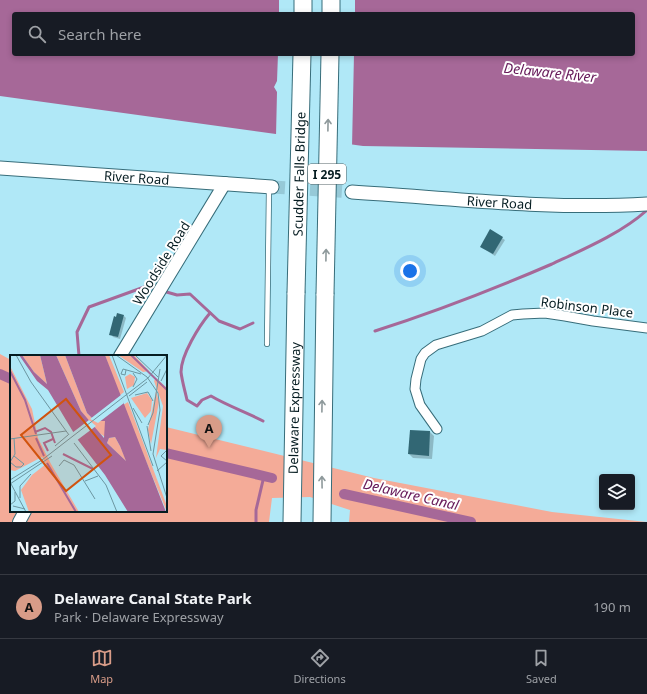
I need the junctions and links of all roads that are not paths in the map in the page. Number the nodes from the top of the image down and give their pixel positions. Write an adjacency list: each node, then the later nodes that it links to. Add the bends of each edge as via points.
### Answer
1 (303, 0): 3 (highway)
2 (331, 0): 4 (highway)
3 (303, 12)
4 (331, 12)
5 (302, 56): 12 (highway, Scudder Falls Bridge / I 295, bridge)
6 (330, 56): 19 (highway, I 295, one-way to 6, bridge)
7 (0, 168): 8 (main road, River Road)
8 (225, 184): 9 (main road, River Road); 15 (street, Woodside Road)
9 (271, 187): 14 (lane)
10 (352, 192): 11 (main road, River Road, via 584,207)
11 (647, 204)
12 (296, 293): 18 (highway, Delaware Expressway / I 295)
13 (647, 328): 16 (street, Robinson Place, via 559,315 523,314 512,315 482,331 436,345 420,359 416,389 420,404)
14 (267, 344)
15 (121, 355)
16 (437, 429)
17 (24, 512): 20 (street)
18 (292, 517)
19 (322, 521)
20 (19, 522)

